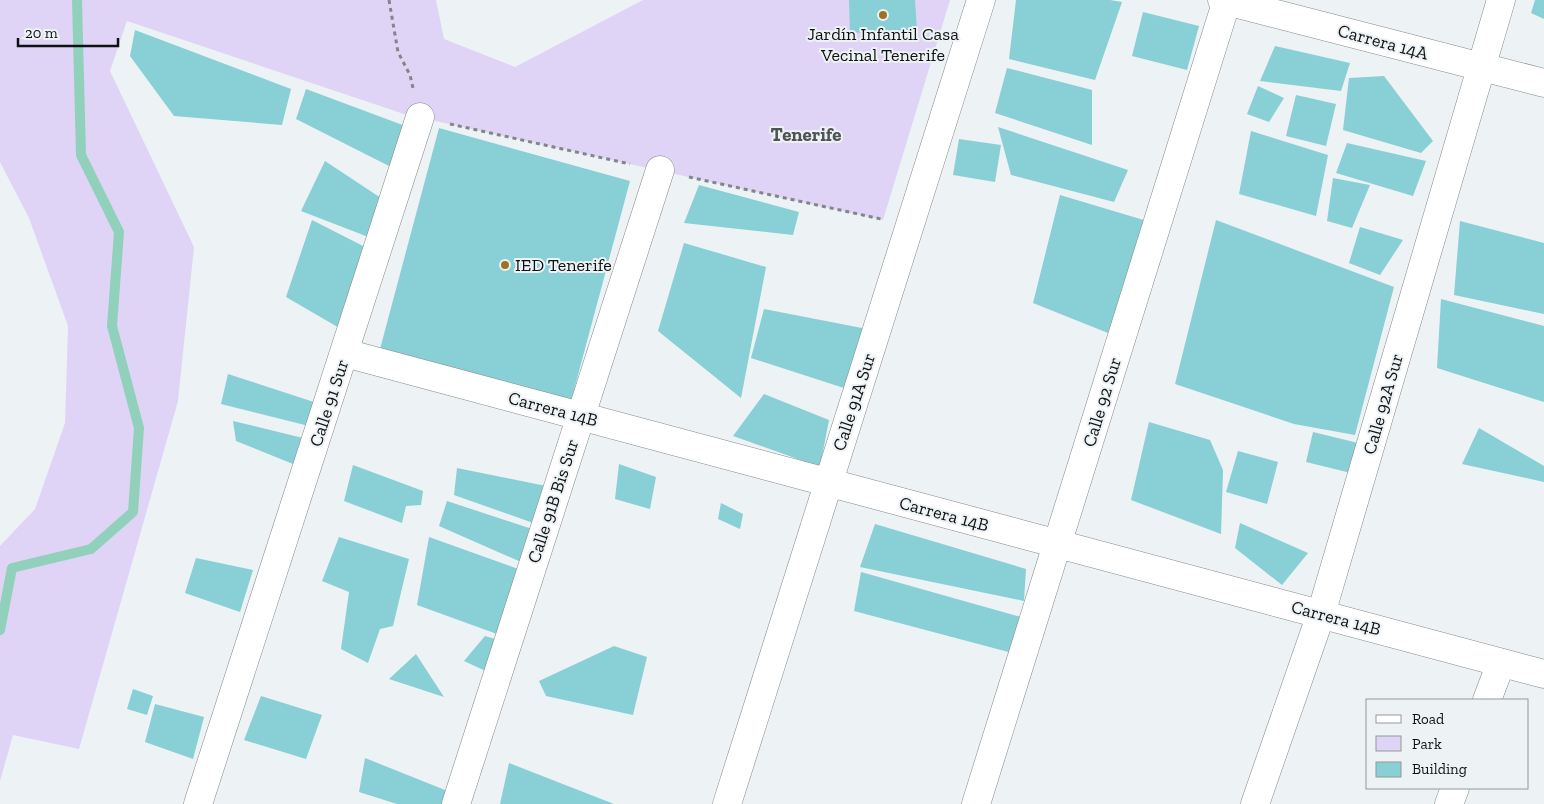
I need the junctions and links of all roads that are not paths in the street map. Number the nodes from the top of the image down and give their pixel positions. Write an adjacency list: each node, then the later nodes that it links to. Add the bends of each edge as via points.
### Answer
1 (981, 0): 10 (street, Calle 91A Sur)
2 (1225, 0): 4 (street, Carrera 14A); 11 (street, Calle 92 Sur)
3 (1501, 0): 4 (street, Calle 92A Sur)
4 (1482, 67): 5 (street, Carrera 14A); 12 (street, Calle 92A Sur)
5 (1544, 83)
6 (420, 117): 8 (street, Calle 91 Sur)
7 (660, 170): 9 (street, Calle 91B Bis Sur)
8 (345, 353): 9 (street, Carrera 14B); 17 (street, Calle 91 Sur)
9 (581, 416): 10 (street, Carrera 14B); 18 (street, Calle 91B Bis Sur)
10 (828, 483): 11 (street, Carrera 14B); 19 (street, Calle 91A Sur)
11 (1057, 544): 12 (street, Carrera 14B); 20 (street, Calle 92 Sur)
12 (1321, 614): 13 (street, Carrera 14B); 21 (street, Calle 92A Sur)
13 (1501, 663): 14 (street, Carrera 14B); 15 (street)
14 (1544, 674)
15 (1487, 699)
16 (1455, 789): 22 (street)
17 (198, 804)
18 (456, 804)
19 (727, 804)
20 (976, 804)
21 (1254, 804)
22 (1449, 804)

